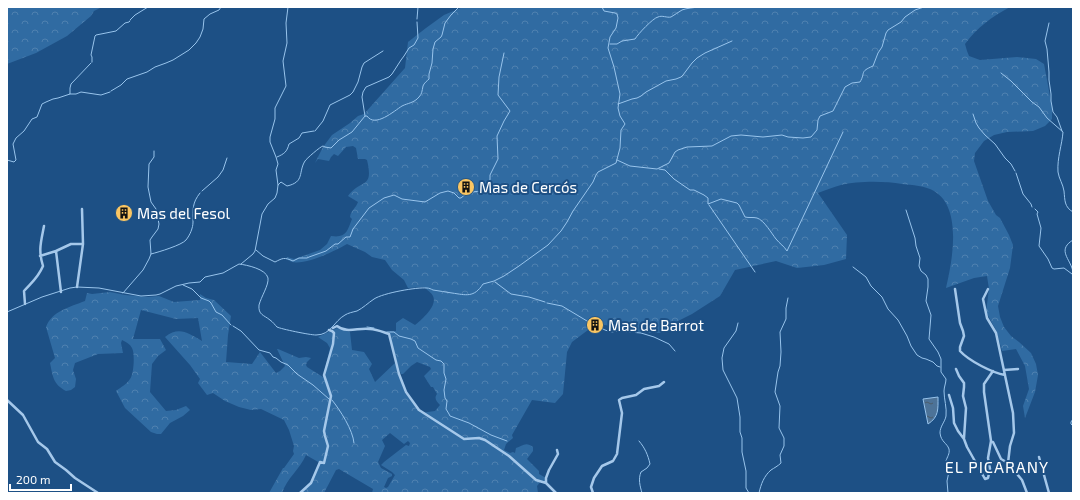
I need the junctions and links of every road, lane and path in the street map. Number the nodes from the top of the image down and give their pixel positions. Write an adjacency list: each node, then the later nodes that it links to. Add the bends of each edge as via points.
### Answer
1 (82, 209): 3 (street)
2 (44, 226): 5 (street)
3 (83, 244): 4 (street, via 71,244); 6 (street)
4 (56, 251): 5 (street); 9 (street)
5 (40, 256): 10 (street, via 43,266 36,279 24,291)
6 (77, 287)
7 (955, 289): 16 (street, via 964,336 960,351)
8 (988, 289): 15 (street, via 983,299 987,318 996,334)
9 (61, 292)
10 (25, 304)
11 (333, 328): 26 (street, via 369,328 389,334 406,392 419,410 464,439 485,440 509,456 536,480)
12 (329, 330): 28 (street, via 334,333 324,375 331,396 324,430 328,446 324,464 320,462 311,482)
13 (956, 369): 21 (street, via 964,383)
14 (1018, 369): 15 (street)
15 (1004, 370): 17 (street)
16 (993, 371): 17 (street); 22 (street, via 984,384)
17 (1005, 375): 25 (street, via 1013,413 1014,433)
18 (664, 382): 30 (street, via 619,400 622,413 617,454 613,461 602,466 594,478)
19 (949, 395): 21 (street, via 954,423)
20 (7, 400): 27 (street, via 23,415 38,442 47,449 55,462)
21 (964, 439): 22 (street, via 985,479 988,478 990,469)
22 (990, 441): 25 (street, via 993,442 1001,459)
23 (558, 452): 26 (street)
24 (1039, 456): 32 (street)
25 (1008, 464): 31 (street, via 1022,480)
26 (546, 483): 29 (street)
27 (98, 493)
28 (300, 493)
29 (556, 493)
30 (593, 493)
31 (1027, 493)
32 (1049, 493)

